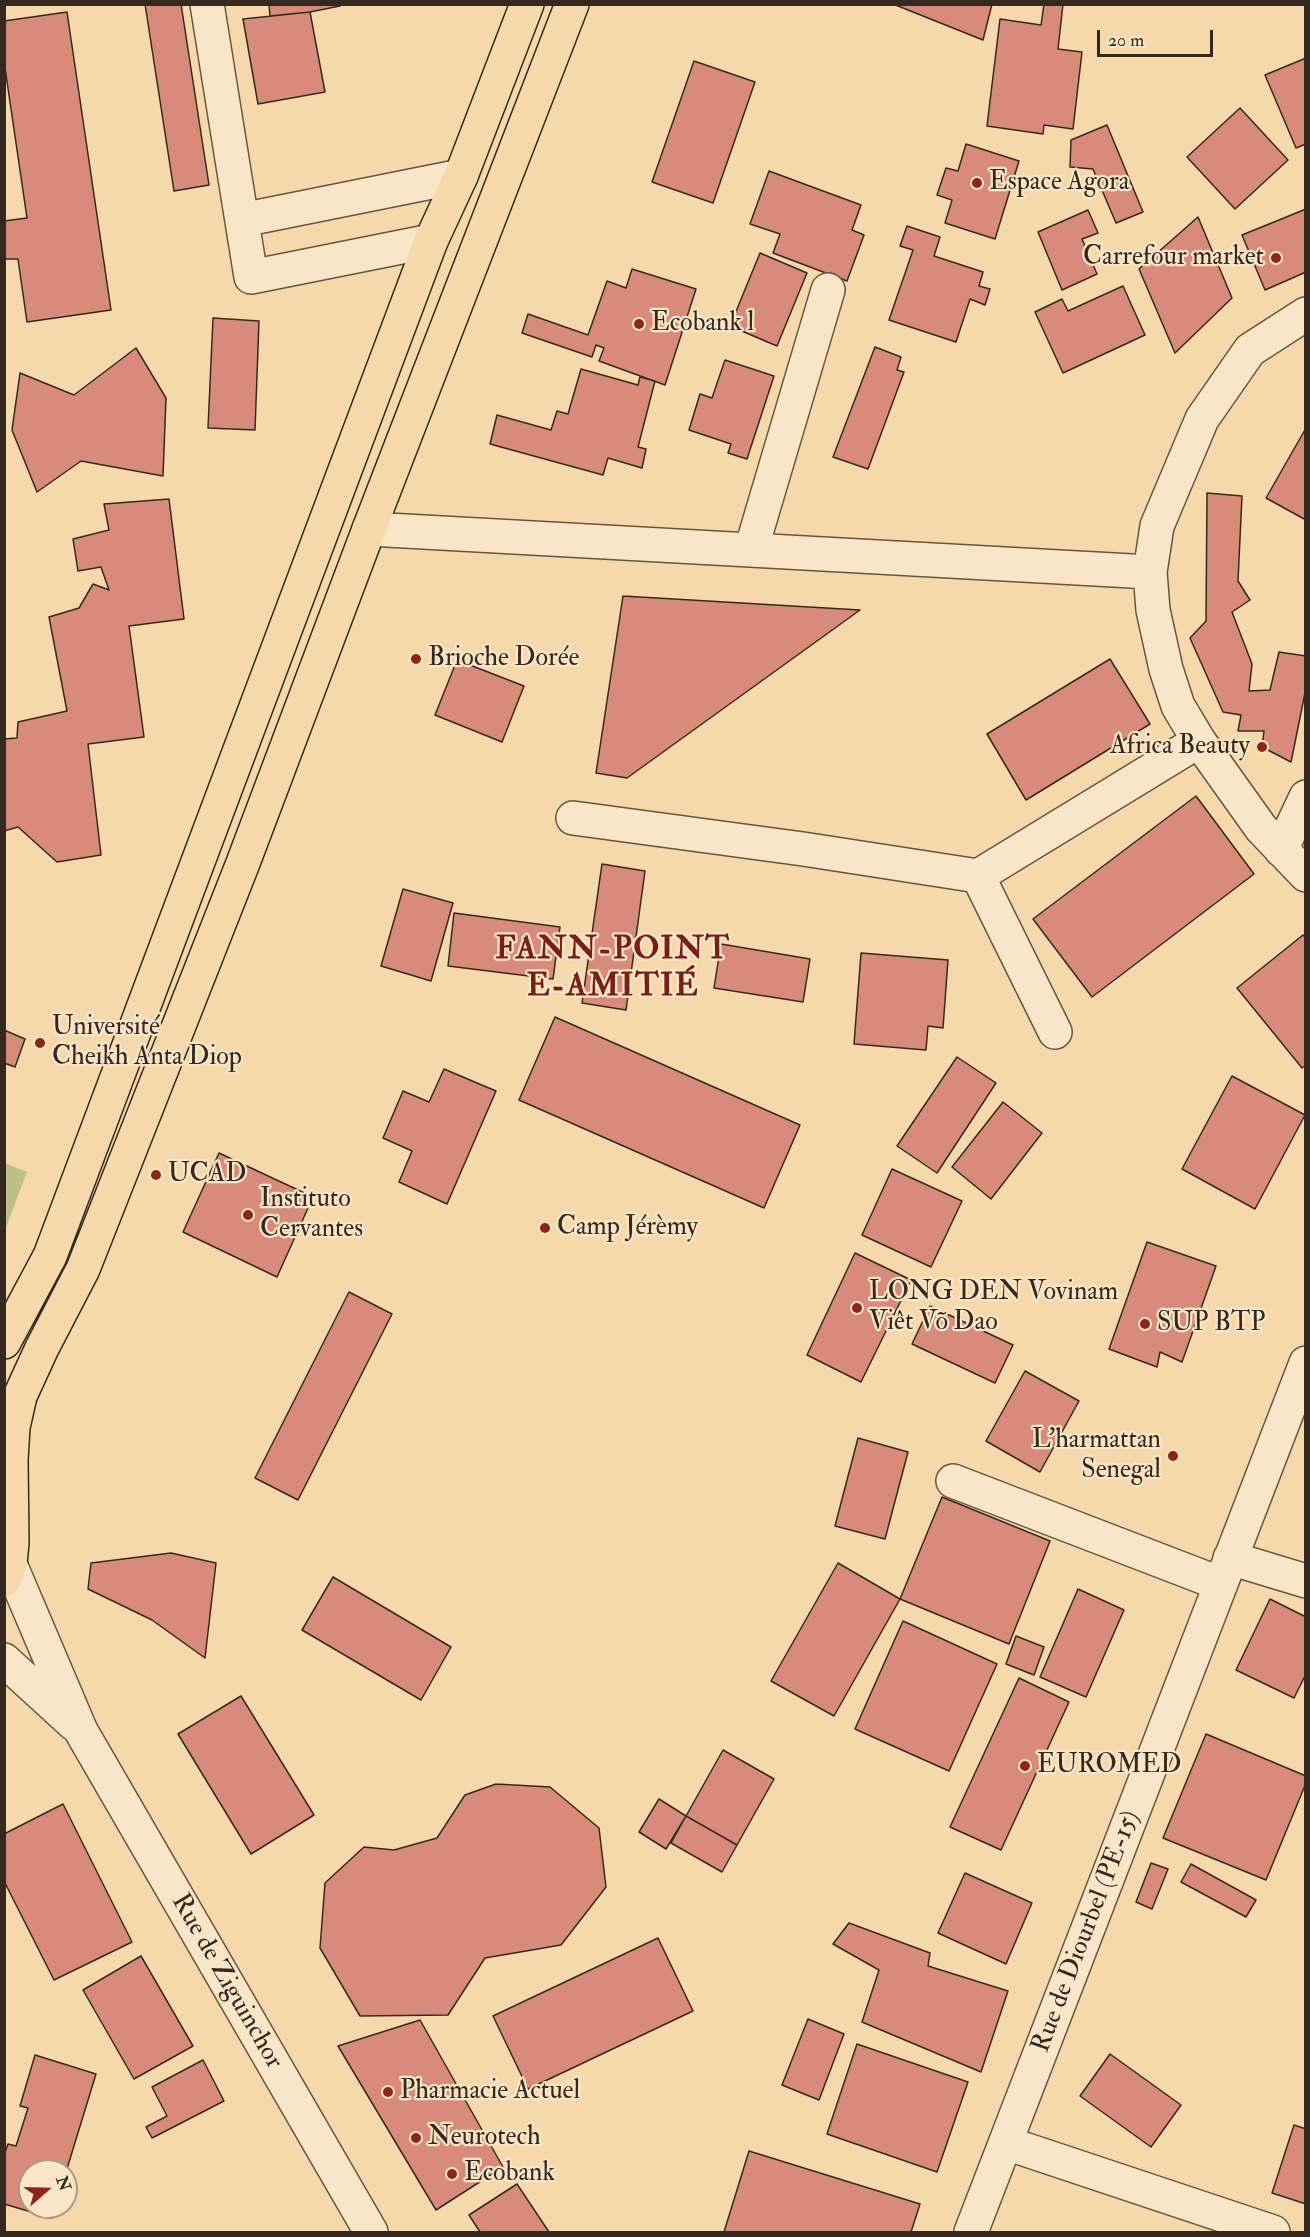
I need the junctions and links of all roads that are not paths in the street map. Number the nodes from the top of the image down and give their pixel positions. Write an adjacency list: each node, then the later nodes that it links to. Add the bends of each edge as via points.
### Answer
1 (207, 4): 5 (street)
2 (527, 4): 4 (main road)
3 (572, 4): 9 (main road)
4 (461, 176): 5 (street); 6 (main road)
5 (242, 220): 6 (street, via 251,277)
6 (431, 241): 19 (main road, via 50,1256)
7 (828, 290): 10 (street)
8 (1305, 314): 11 (street, via 1250,350 1202,419 1157,526)
9 (369, 529): 10 (street); 22 (main road, via 239,874 83,1269 20,1396 13,1427)
10 (752, 550): 11 (street)
11 (1150, 572): 12 (street, via 1153,610 1166,669 1178,706)
12 (1199, 741): 15 (street); 17 (street)
13 (1305, 797): 15 (street)
14 (573, 818): 17 (street)
15 (1281, 850): 16 (street)
16 (1305, 875)
17 (978, 876): 18 (street)
18 (1055, 1032)
19 (4, 1342)
20 (1305, 1363): 23 (street, Rue de Diourbel (PE-15))
21 (953, 1481): 23 (street)
22 (7, 1518): 24 (main road, via 12,1542)
23 (1225, 1571): 25 (street); 28 (street, Rue de Diourbel (PE-15))
24 (7, 1572): 27 (street)
25 (1305, 1581)
26 (4, 1660): 27 (street)
27 (81, 1731): 29 (street, Rue de Ziguinchor)
28 (1006, 2143): 30 (street, Rue de Diourbel (PE-15)); 31 (street)
29 (371, 2232)
30 (971, 2232)
31 (1273, 2232)

